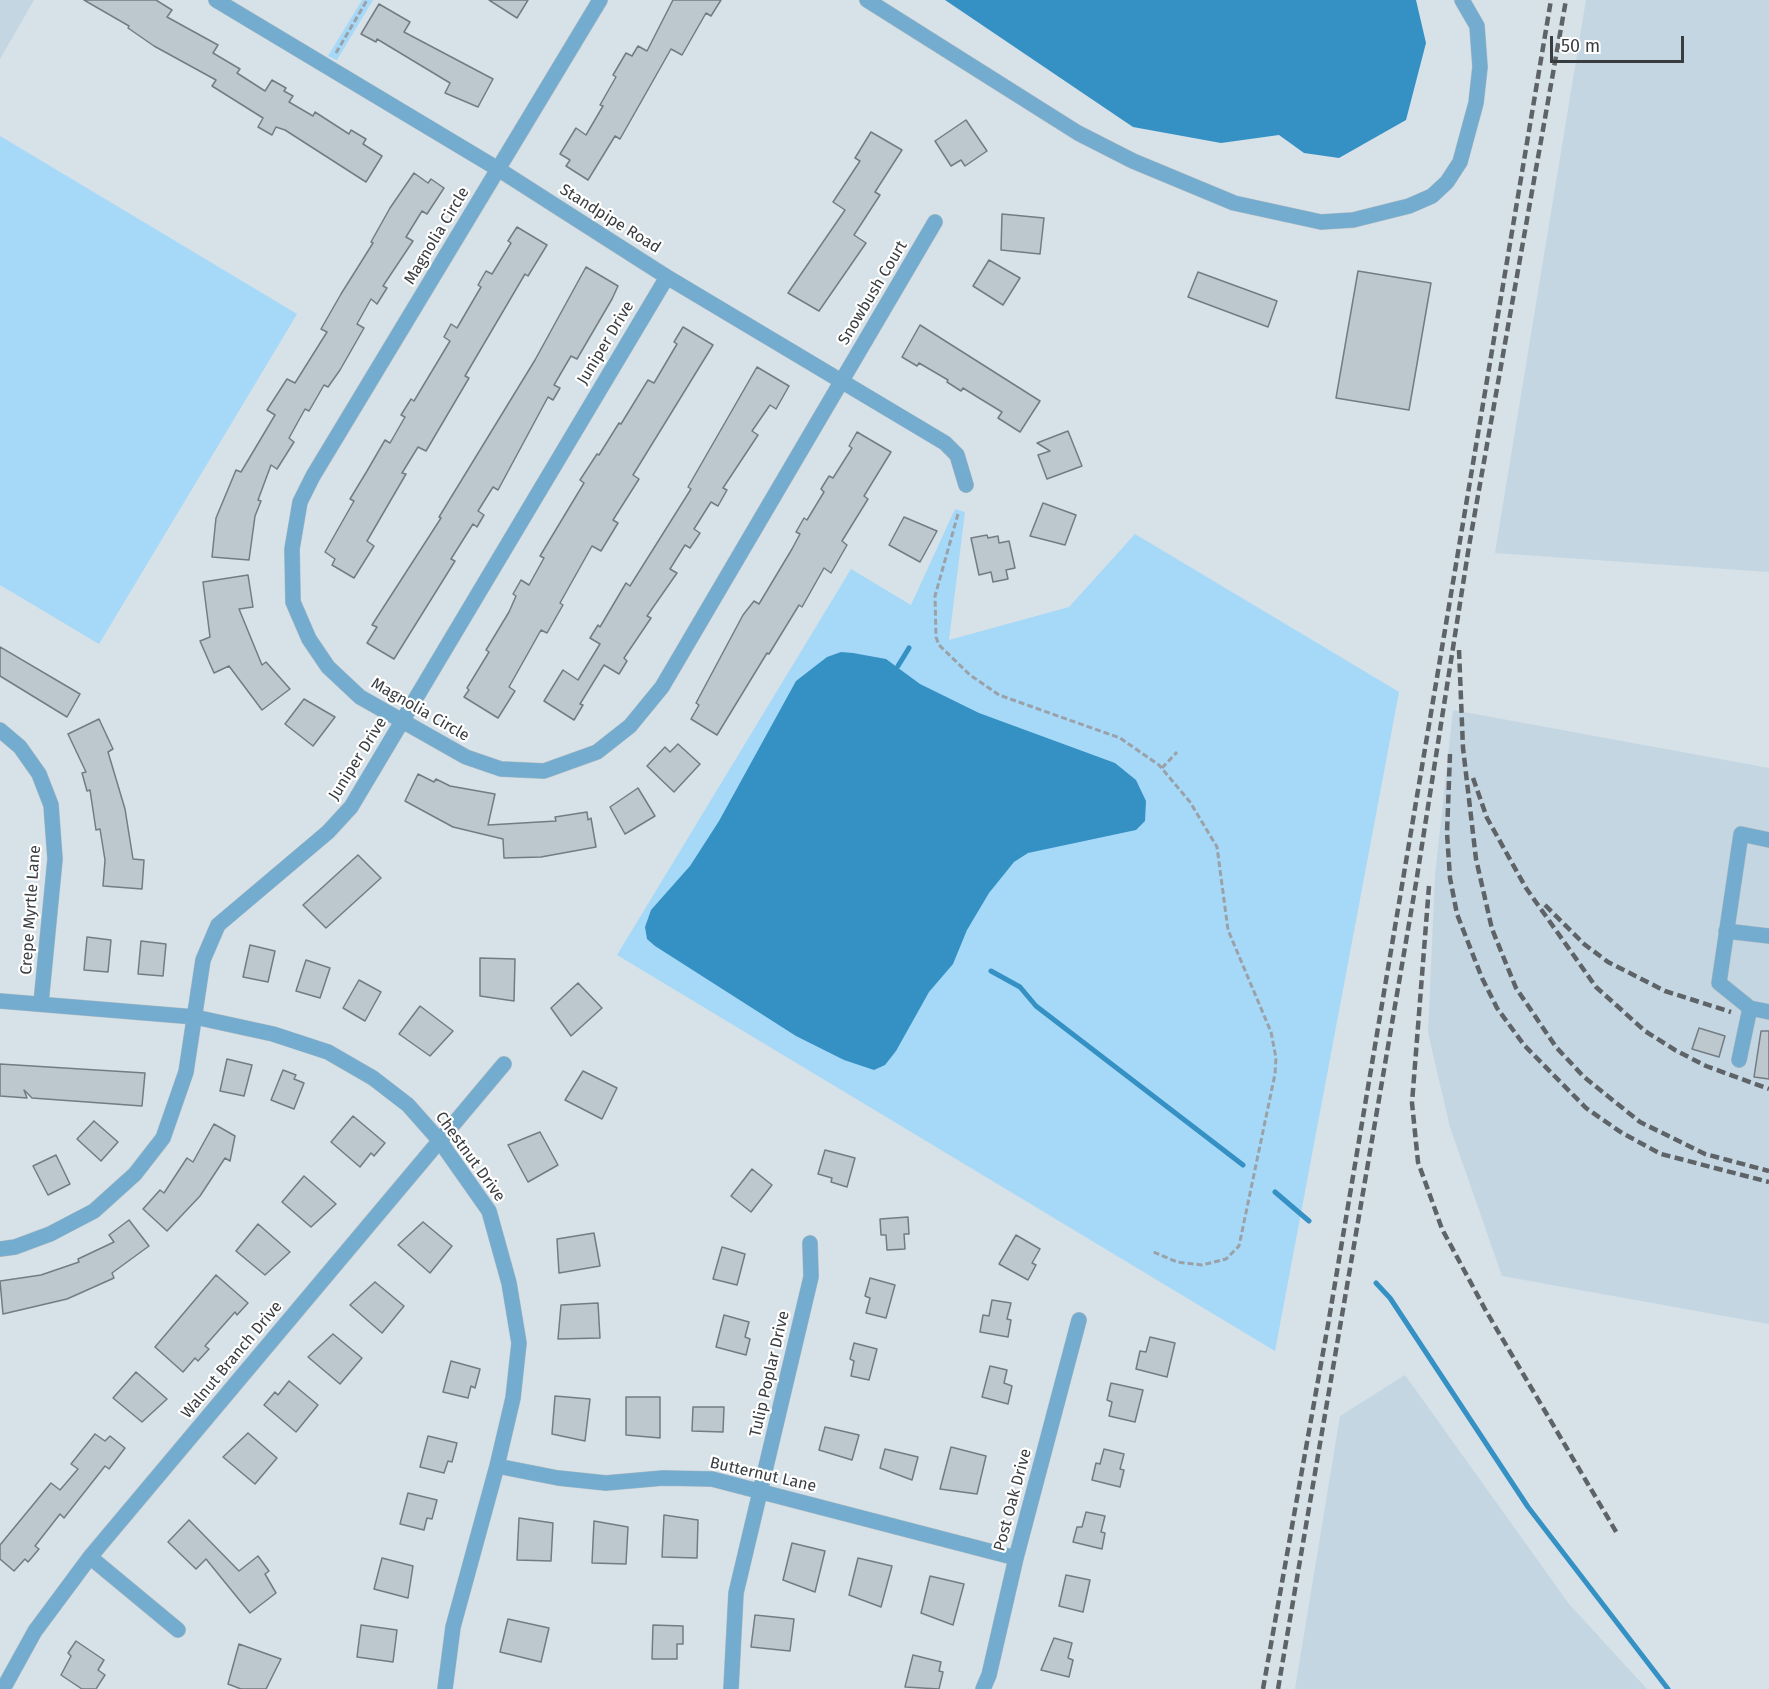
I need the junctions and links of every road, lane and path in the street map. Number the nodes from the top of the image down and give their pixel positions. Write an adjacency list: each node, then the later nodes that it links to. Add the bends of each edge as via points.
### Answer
1 (216, 0): 7 (street, Standpipe Road)
2 (367, 0): 6 (path)
3 (600, 0): 7 (street, Magnolia Circle)
4 (867, 0): 5 (street, via 1078,133 1133,162 1234,202 1321,222 1384,214 1417,203 1447,182 1460,162 1476,103 1480,67 1477,26)
5 (1462, 0)
6 (335, 54)
7 (498, 169): 9 (street, Standpipe Road); 13 (street, Magnolia Circle, via 300,502 292,549 293,602 309,639 328,667 360,697)
8 (935, 222): 10 (street, Snowbush Court)
9 (667, 277): 10 (street, Standpipe Road); 13 (street, Juniper Drive)
10 (841, 382): 11 (street, Standpipe Road, via 945,443 957,455); 13 (street, Magnolia Circle, via 662,687 630,726 597,752 544,771 501,769 466,757)
11 (966, 485)
12 (958, 514): 16 (path, via 935,596 939,645 990,690 1012,702 1065,716 1120,738)
13 (403, 722): 26 (street, Juniper Drive, via 351,807 328,832 218,925 203,960)
14 (0, 730): 23 (street, Crepe Myrtle Lane, via 20,747 39,774 51,805 55,859)
15 (1177, 752): 16 (path)
16 (1161, 768): 32 (path, via 1190,802 1217,847 1228,930 1268,1020 1276,1065 1238,1249 1226,1258 1202,1265 1177,1262)
17 (1769, 830): 18 (street)
18 (1741, 834): 19 (street); 20 (street)
19 (1769, 840)
20 (1726, 932): 21 (street); 24 (street, via 1719,983)
21 (1769, 936)
22 (0, 1001): 23 (street, Chestnut Drive)
23 (41, 1003): 26 (street, Chestnut Drive)
24 (1750, 1008): 25 (street); 27 (street)
25 (1769, 1012)
26 (195, 1017): 29 (street, Chestnut Drive, via 273,1034 328,1052 373,1078 408,1105); 31 (street, Juniper Drive, via 186,1072 175,1107 163,1137 135,1174 94,1211 50,1234)
27 (1739, 1060)
28 (504, 1064): 29 (street, Walnut Branch Drive)
29 (438, 1140): 34 (street, Chestnut Drive, via 489,1211 509,1283 519,1343 513,1398); 36 (street, Walnut Branch Drive)
30 (810, 1243): 35 (street, Tulip Poplar Drive, via 811,1277)
31 (0, 1249)
32 (1151, 1251)
33 (1079, 1320): 37 (street, Post Oak Drive)
34 (497, 1466): 35 (street, Butternut Lane, via 606,1483 712,1479); 40 (street, Chestnut Drive, via 453,1627)
35 (761, 1491): 37 (street, Butternut Lane); 41 (street, Tulip Poplar Drive, via 736,1593)
36 (90, 1557): 38 (street); 39 (street, Walnut Branch Drive, via 35,1631)
37 (1016, 1558): 42 (street, Post Oak Drive)
38 (178, 1630)
39 (3, 1689)
40 (445, 1689)
41 (731, 1689)
42 (983, 1689)

